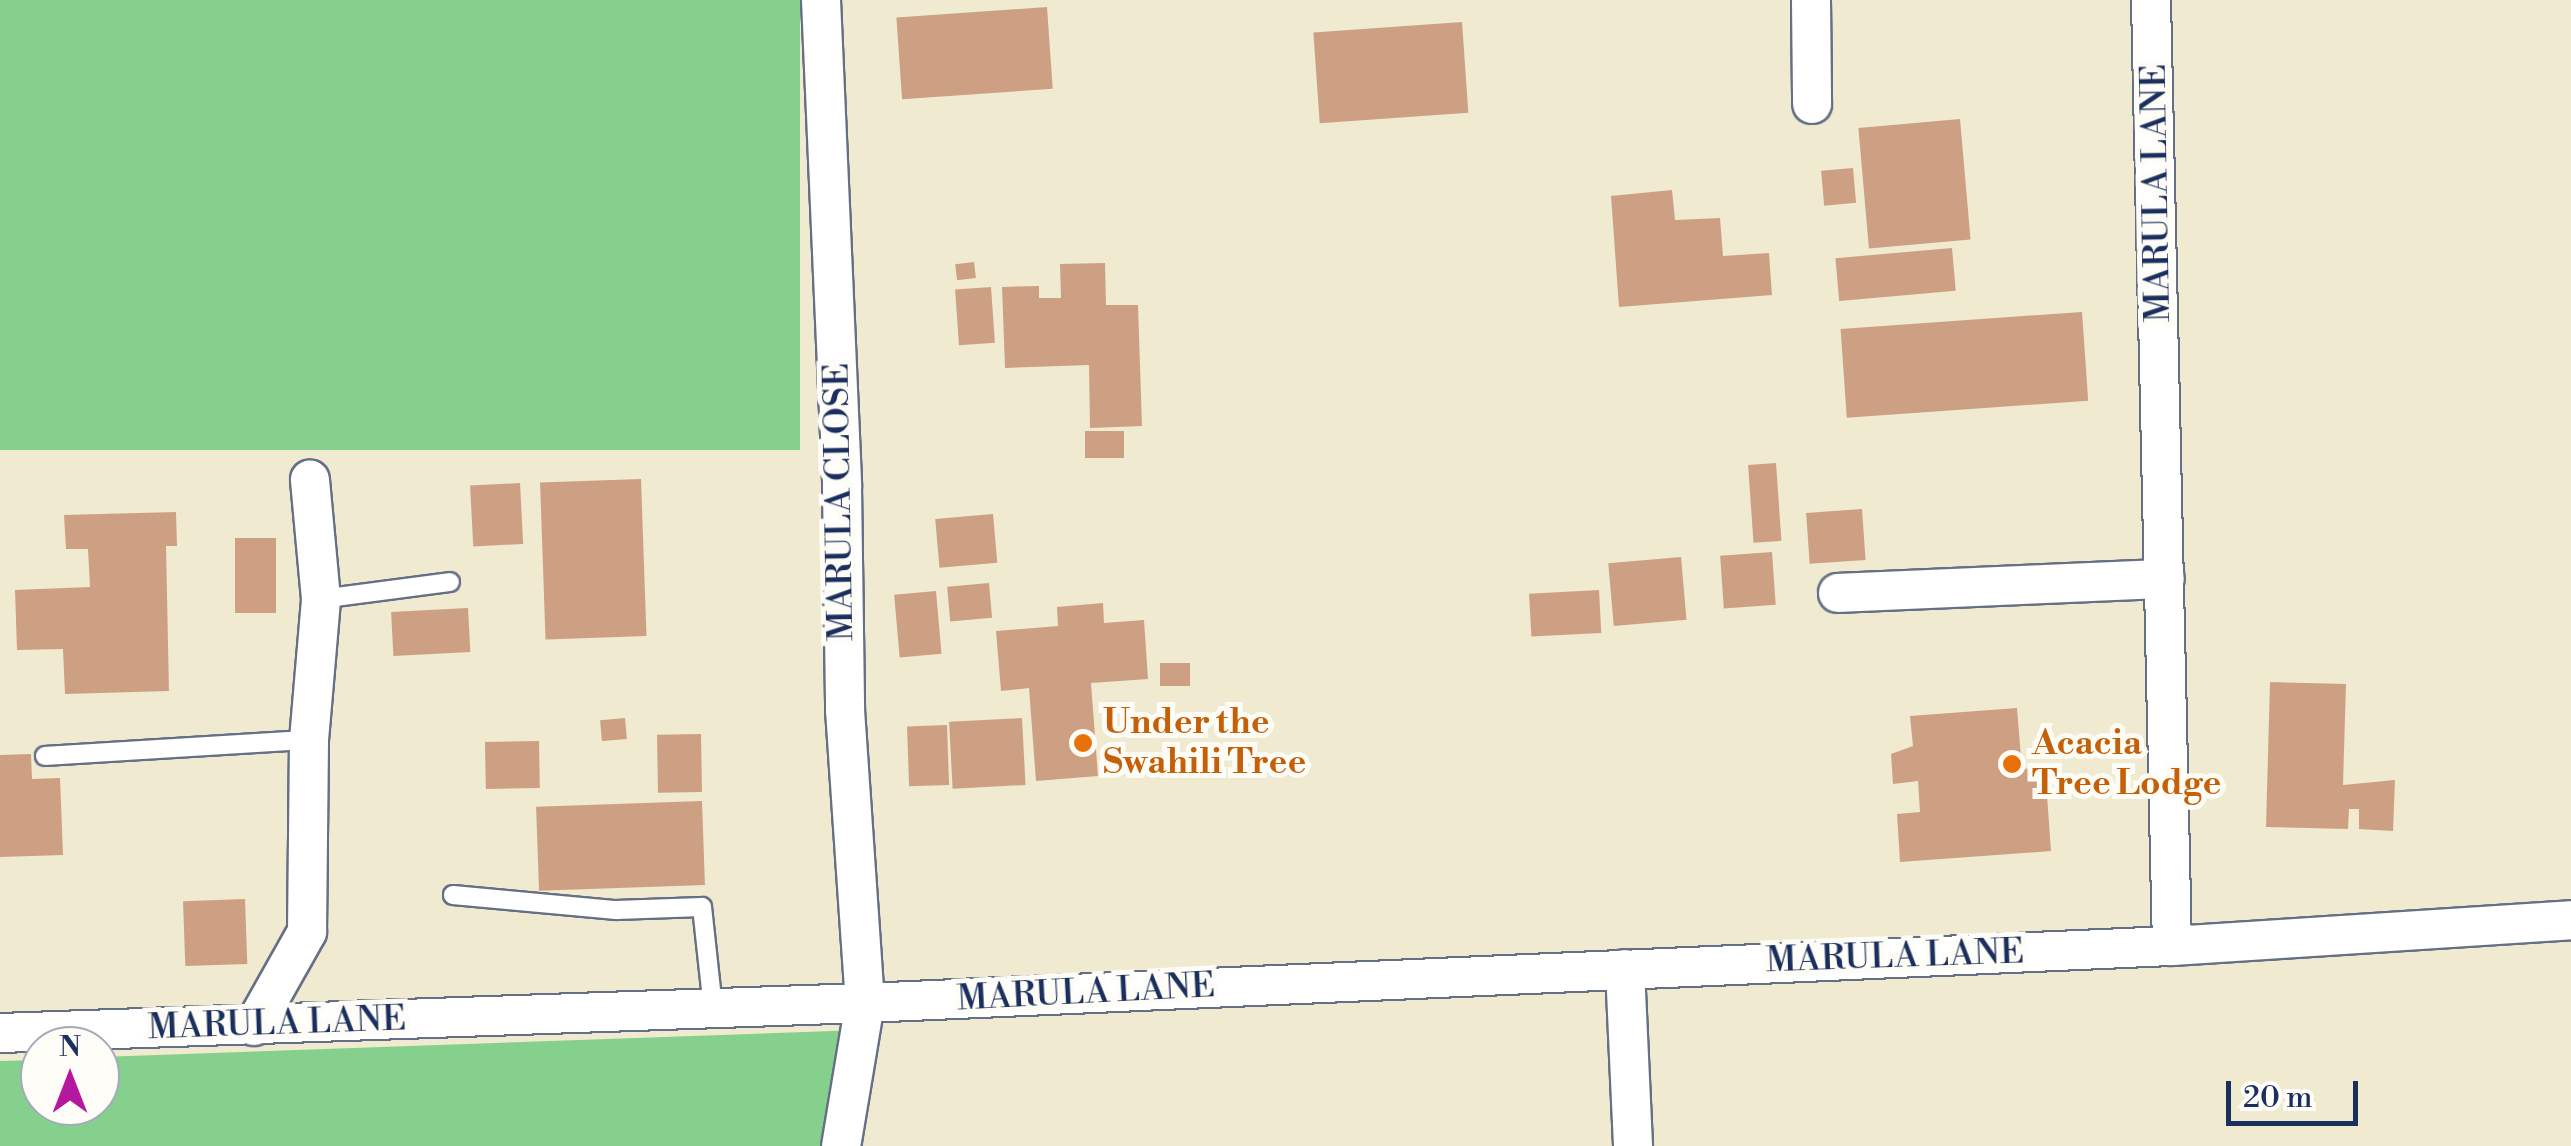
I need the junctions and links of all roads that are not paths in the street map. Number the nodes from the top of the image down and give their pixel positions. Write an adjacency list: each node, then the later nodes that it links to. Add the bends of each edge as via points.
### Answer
1 (821, 0): 16 (street, MARULA CLOSE, via 845,710)
2 (1811, 0): 4 (street)
3 (2151, 0): 6 (street, MARULA LANE)
4 (1812, 104)
5 (310, 480): 9 (street)
6 (2165, 578): 8 (street); 14 (street, MARULA LANE)
7 (450, 582): 9 (lane)
8 (1838, 592)
9 (321, 599): 10 (street)
10 (309, 740): 11 (lane); 18 (street, via 306,932)
11 (45, 756)
12 (453, 895): 17 (lane, via 616,910 702,908)
13 (2571, 920): 14 (street, MARULA LANE)
14 (2172, 946): 15 (street, MARULA LANE)
15 (1625, 969): 16 (street, MARULA LANE); 21 (street)
16 (864, 1004): 17 (street, MARULA LANE); 20 (street, MARULA CLOSE)
17 (714, 1008): 18 (street, MARULA LANE)
18 (254, 1026): 19 (street, MARULA LANE)
19 (0, 1033)
20 (840, 1146)
21 (1633, 1146)

